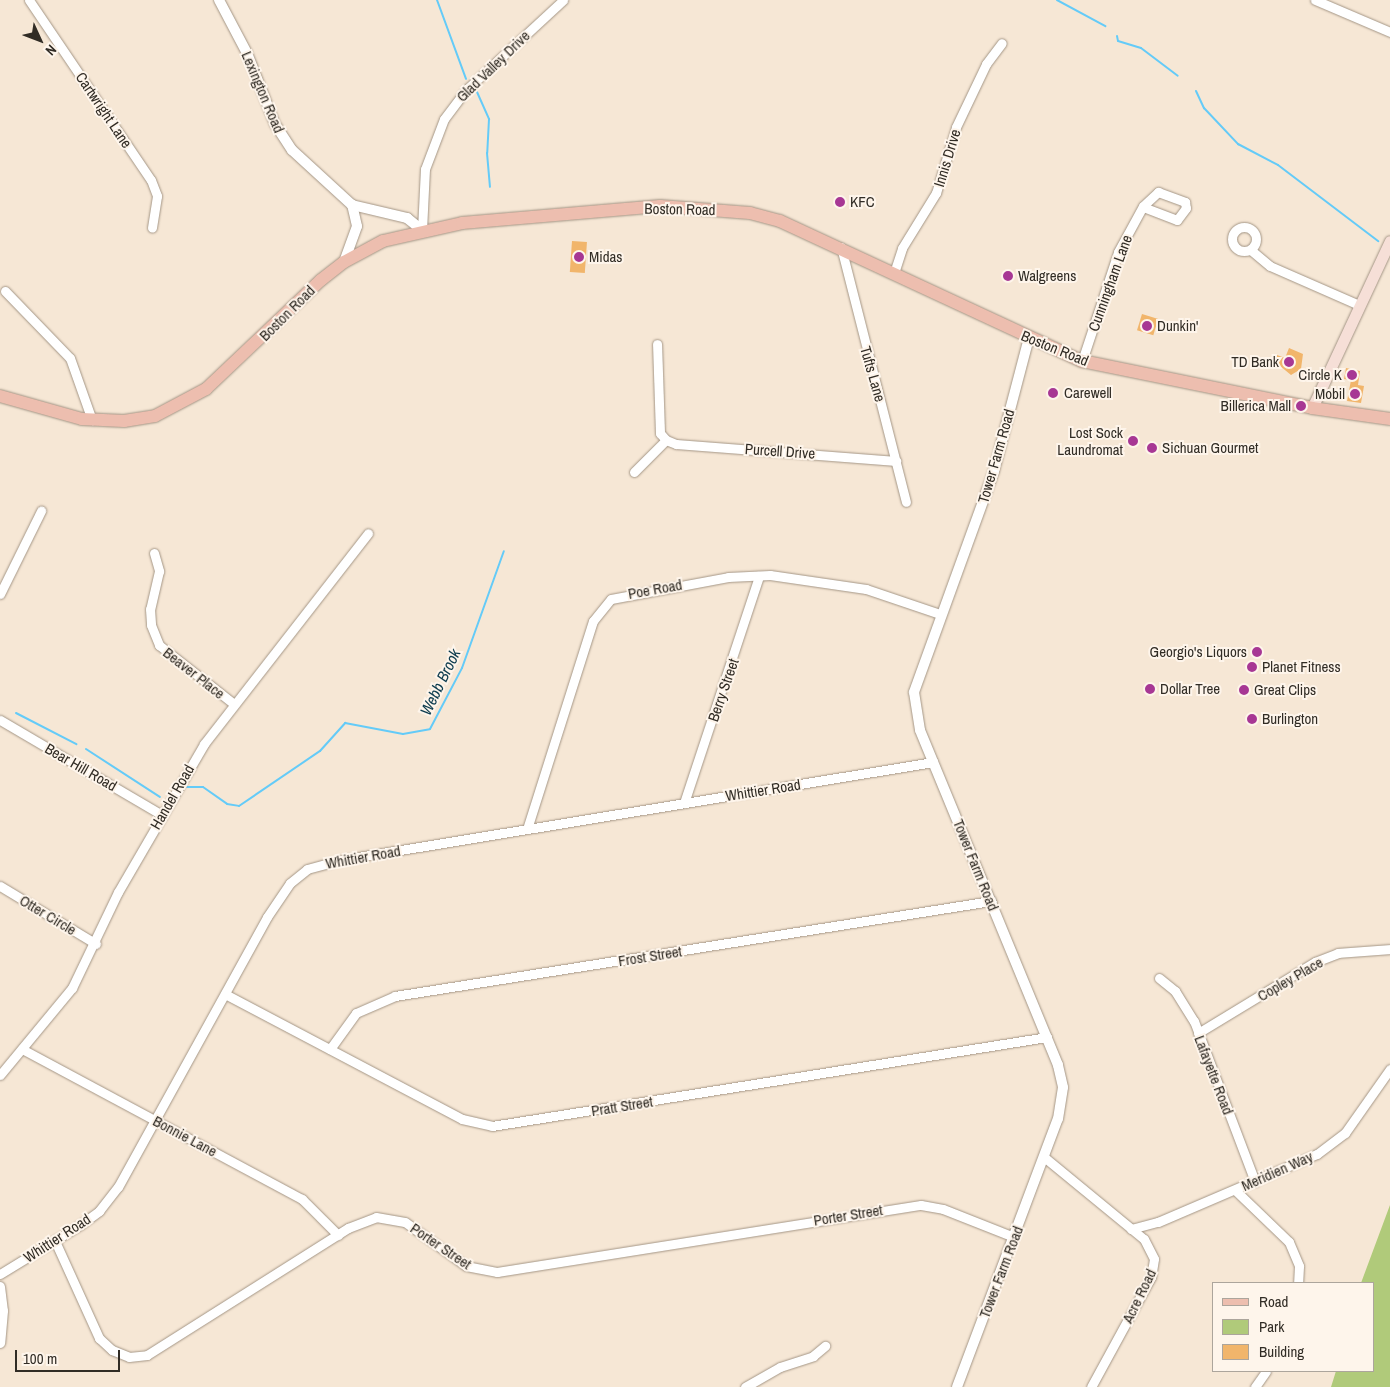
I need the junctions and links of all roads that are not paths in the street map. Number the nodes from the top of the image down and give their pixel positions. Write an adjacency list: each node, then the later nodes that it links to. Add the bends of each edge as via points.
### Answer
1 (29, 0): 9 (street, Cartwright Lane, via 151,180 157,196)
2 (219, 0): 7 (street, Lexington Road, via 286,143)
3 (564, 0): 10 (street, Glad Valley Drive, via 471,85 444,119 425,169)
4 (1315, 0): 5 (street)
5 (1390, 32)
6 (1002, 43): 15 (street, Innis Drive, via 986,64 956,127 936,193 902,248)
7 (352, 205): 10 (street, Lexington Road, via 407,218); 14 (street, via 357,226)
8 (1143, 207): 20 (street, Cunningham Lane, via 1118,252)
9 (152, 228)
10 (422, 230): 12 (main road, Boston Road, via 593,210 686,207 750,213); 14 (main road, Boston Road, via 383,241)
11 (1390, 241): 17 (main road)
12 (841, 247): 15 (main road, Boston Road); 26 (street, Tufts Lane)
13 (1252, 251): 17 (street, via 1270,266)
14 (344, 262): 24 (main road, Boston Road, via 310,290 225,374 191,400 137,419)
15 (894, 273): 18 (main road, Boston Road)
16 (5, 291): 24 (street, via 70,358)
17 (1359, 305): 22 (main road)
18 (1029, 338): 20 (main road, Boston Road); 34 (street, Tower Farm Road, via 994,471)
19 (657, 344): 25 (street, via 660,433)
20 (1082, 361): 22 (main road, Boston Road)
21 (0, 396): 24 (main road, Boston Road)
22 (1312, 408): 23 (main road, Boston Road)
23 (1390, 419)
24 (92, 420)
25 (666, 440): 26 (street, Purcell Drive, via 676,444); 27 (street)
26 (896, 461): 28 (street, Tufts Lane)
27 (634, 472)
28 (906, 502)
29 (42, 511): 33 (street)
30 (368, 533): 35 (street, Handel Road)
31 (154, 554): 35 (street, Beaver Place, via 159,571 151,617 159,645)
32 (759, 576): 34 (street, Poe Road, via 866,589); 38 (street, Berry Street); 40 (street, Poe Road, via 621,595 602,607 585,642)
33 (0, 594)
34 (940, 614): 37 (street, Tower Farm Road, via 914,692 916,715)
35 (234, 704): 39 (street, Handel Road, via 204,744)
36 (0, 720): 39 (street, Bear Hill Road)
37 (933, 762): 38 (street, Whittier Road); 42 (street, Tower Farm Road)
38 (684, 803): 40 (street, Whittier Road)
39 (162, 815): 43 (street, Handel Road, via 118,892)
40 (527, 829): 46 (street, Whittier Road, via 340,860 307,869 282,893)
41 (0, 886): 43 (street, Otter Circle)
42 (991, 901): 48 (street, Tower Farm Road); 50 (street, Frost Street, via 396,996 356,1013)
43 (96, 944): 49 (street, Handel Road, via 72,988)
44 (1390, 949): 47 (street, Copley Place, via 1338,953 1315,962)
45 (1159, 978): 47 (street, Lafayette Road, via 1182,1000)
46 (225, 994): 50 (street, Pratt Street); 53 (street, Whittier Road)
47 (1198, 1033): 55 (street, Lafayette Road)
48 (1047, 1037): 50 (street, Pratt Street, via 492,1126 462,1119); 54 (street, Tower Farm Road, via 1062,1077 1063,1097)
49 (22, 1049): 52 (street, Handel Road); 53 (street, Bonnie Lane)
50 (330, 1050)
51 (1390, 1069): 55 (street, Meridien Way, via 1366,1108 1338,1140 1317,1154)
52 (0, 1075)
53 (155, 1120): 58 (street, Bonnie Lane, via 302,1199); 60 (street, Whittier Road, via 107,1201)
54 (1044, 1156): 57 (street, Acre Road); 59 (street, Tower Farm Road)
55 (1255, 1182): 56 (street, Meridien Way)
56 (1235, 1190): 57 (street, Meridien Way); 62 (street, via 1289,1242 1299,1266)
57 (1131, 1229): 69 (street, Acre Road, via 1150,1247 1155,1265)
58 (338, 1235): 59 (street, Porter Street, via 367,1219 396,1218 466,1266 497,1272 906,1206 943,1209); 60 (street, Porter Street, via 147,1355 129,1357 112,1350 99,1338)
59 (1014, 1237): 68 (street, Tower Farm Road)
60 (55, 1241): 61 (street, Whittier Road)
61 (0, 1274)
62 (1298, 1282)
63 (0, 1287): 64 (street)
64 (0, 1343)
65 (825, 1346): 67 (street, via 813,1356 780,1367)
66 (1265, 1372): 70 (street)
67 (745, 1387)
68 (957, 1387)
69 (1091, 1387)
70 (1255, 1387)

